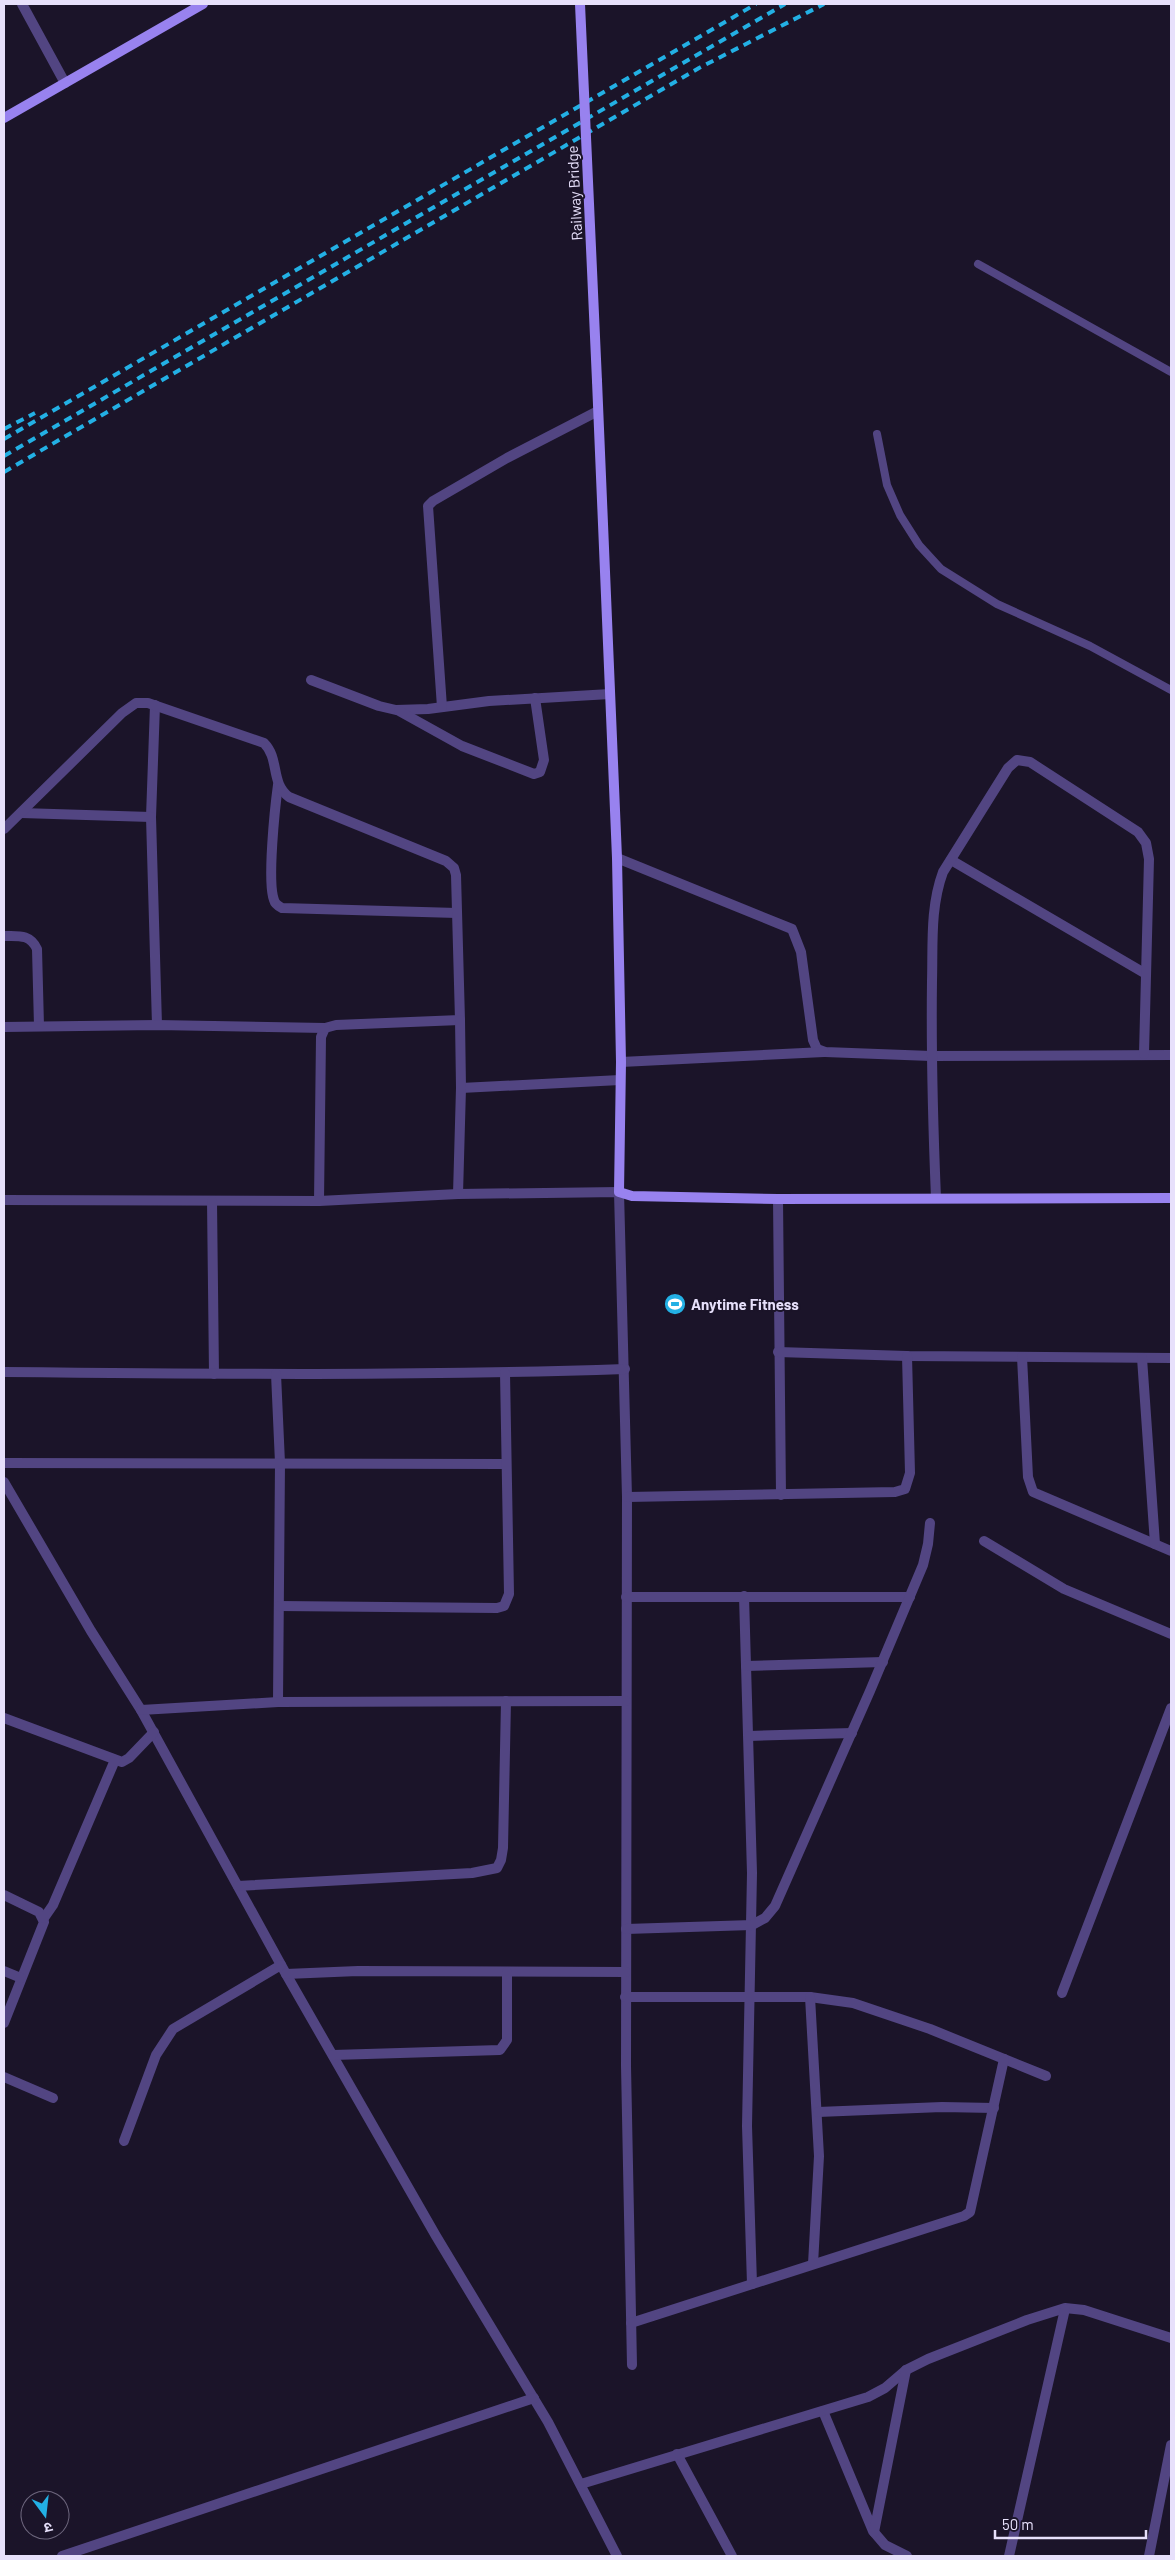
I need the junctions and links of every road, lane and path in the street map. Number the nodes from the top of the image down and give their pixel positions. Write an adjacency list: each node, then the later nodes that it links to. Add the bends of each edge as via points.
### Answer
1 (22, 4): 4 (street)
2 (203, 4): 4 (street)
3 (580, 4): 8 (street, Railway Bridge, bridge)
4 (65, 83): 5 (street)
5 (4, 118)
6 (978, 264): 7 (lane)
7 (1171, 372)
8 (598, 411): 12 (street, Railway Bridge); 15 (street, via 507,458 428,506)
9 (877, 434): 11 (lane, via 887,485 900,515 919,545 941,569 997,604 1090,646)
10 (311, 680): 16 (street)
11 (1171, 690)
12 (610, 694): 13 (street); 21 (street, Railway Bridge)
13 (535, 698): 15 (street); 16 (street, via 544,760 540,772 534,774 462,746)
14 (155, 704): 17 (street, via 264,743 273,756); 18 (street, via 136,703 122,713); 19 (street)
15 (442, 707): 16 (street)
16 (396, 710)
17 (278, 786): 23 (street, via 289,797 446,861 456,875); 23 (street, via 273,827 272,893 277,905 282,908)
18 (21, 813): 19 (street); 20 (street)
19 (151, 817): 27 (street)
20 (4, 829)
21 (617, 858): 31 (street, via 792,929 801,952 813,1040 817,1049); 35 (street, Railway Bridge)
22 (951, 860): 25 (street); 25 (street, via 1008,768 1018,760 1030,762 1138,832 1146,843 1149,859); 34 (street, via 937,889)
23 (457, 913): 26 (street)
24 (4, 936): 28 (street, via 25,937 32,940 37,949)
25 (1146, 974): 32 (street)
26 (460, 1020): 30 (street); 37 (street)
27 (157, 1025): 28 (street); 30 (street)
28 (39, 1026): 29 (street)
29 (4, 1027)
30 (326, 1028): 45 (street, via 321,1037)
31 (825, 1052): 34 (street); 35 (street)
32 (1144, 1054): 33 (street); 34 (street)
33 (1171, 1055)
34 (931, 1056): 41 (street)
35 (621, 1062): 36 (street, Railway Bridge)
36 (620, 1080): 37 (street); 38 (street, Railway Bridge)
37 (461, 1088): 39 (street)
38 (619, 1192): 39 (street); 40 (street, via 632,1196); 51 (street)
39 (458, 1194): 45 (street)
40 (778, 1198): 41 (street); 46 (street)
41 (936, 1198): 42 (street)
42 (1171, 1198)
43 (4, 1200): 44 (street)
44 (212, 1200): 45 (street); 54 (street)
45 (319, 1201)
46 (778, 1352): 47 (street); 60 (street)
47 (907, 1356): 48 (street); 60 (street, via 910,1473 905,1489 895,1492)
48 (1022, 1357): 49 (street); 64 (street, via 1028,1477 1033,1492)
49 (1142, 1358): 50 (street); 64 (street)
50 (1171, 1358)
51 (625, 1369): 53 (street); 61 (street)
52 (4, 1372): 54 (street)
53 (505, 1373): 55 (street); 58 (street)
54 (214, 1374): 55 (street)
55 (276, 1374): 57 (street)
56 (4, 1463): 57 (street)
57 (280, 1463): 58 (street); 69 (street)
58 (506, 1464): 69 (street, via 509,1594 504,1606)
59 (4, 1482): 77 (street)
60 (781, 1495): 61 (street)
61 (626, 1497): 67 (street)
62 (930, 1523): 68 (street, via 923,1565)
63 (984, 1541): 70 (street, via 1064,1589)
64 (1154, 1544): 65 (street)
65 (1171, 1551)
66 (744, 1596): 67 (street); 68 (street); 72 (street)
67 (626, 1597): 74 (street)
68 (910, 1597): 71 (street)
69 (279, 1606): 75 (street)
70 (1171, 1634)
71 (883, 1662): 72 (street); 80 (street)
72 (746, 1666): 81 (street)
73 (506, 1701): 74 (street); 75 (street); 83 (street, via 503,1848 497,1868 472,1873)
74 (626, 1701): 87 (street)
75 (278, 1702): 77 (street)
76 (1171, 1708): 93 (street)
77 (141, 1710): 79 (street)
78 (4, 1718): 82 (street)
79 (154, 1732): 82 (street, via 125,1761); 83 (street)
80 (852, 1733): 81 (street); 86 (street, via 775,1906 765,1918)
81 (749, 1736): 86 (street)
82 (115, 1760): 85 (street, via 53,1905)
83 (238, 1886): 88 (street)
84 (4, 1895): 85 (street, via 34,1908)
85 (44, 1918): 92 (street)
86 (752, 1924): 87 (street); 95 (street)
87 (626, 1929): 91 (street)
88 (283, 1969): 90 (street); 98 (street); 105 (street, via 173,2029 156,2055)
89 (4, 1971): 92 (street)
90 (507, 1972): 91 (street); 98 (street, via 507,2040 500,2050)
91 (626, 1972): 94 (street)
92 (21, 1978): 97 (street)
93 (1062, 1993)
94 (626, 1997): 95 (street); 109 (street)
95 (750, 1997): 96 (street); 107 (street, via 747,2126)
96 (810, 1997): 99 (street, via 853,2002); 104 (street)
97 (4, 2023)
98 (333, 2055): 113 (street, via 436,2236)
99 (1004, 2059): 100 (street); 103 (street)
100 (1046, 2076)
101 (4, 2077): 102 (street)
102 (53, 2098)
103 (994, 2108): 104 (street); 106 (street, via 970,2212)
104 (818, 2112): 106 (street, via 818,2198)
105 (124, 2141)
106 (813, 2264): 107 (street)
107 (752, 2284): 109 (street)
108 (1065, 2309): 110 (street, via 1084,2310); 112 (street, via 982,2338); 123 (street)
109 (631, 2323): 111 (street)
110 (1171, 2338)
111 (632, 2365)
112 (906, 2370): 114 (street, via 885,2388 868,2397); 118 (street)
113 (534, 2398): 117 (street); 119 (street)
114 (823, 2411): 116 (street); 118 (street)
115 (1171, 2445): 124 (street)
116 (677, 2454): 117 (street); 121 (street)
117 (581, 2484): 120 (street)
118 (874, 2532): 122 (street, via 885,2545)
119 (62, 2556)
120 (617, 2556)
121 (732, 2556)
122 (908, 2556)
123 (1013, 2556)
124 (1149, 2556)

